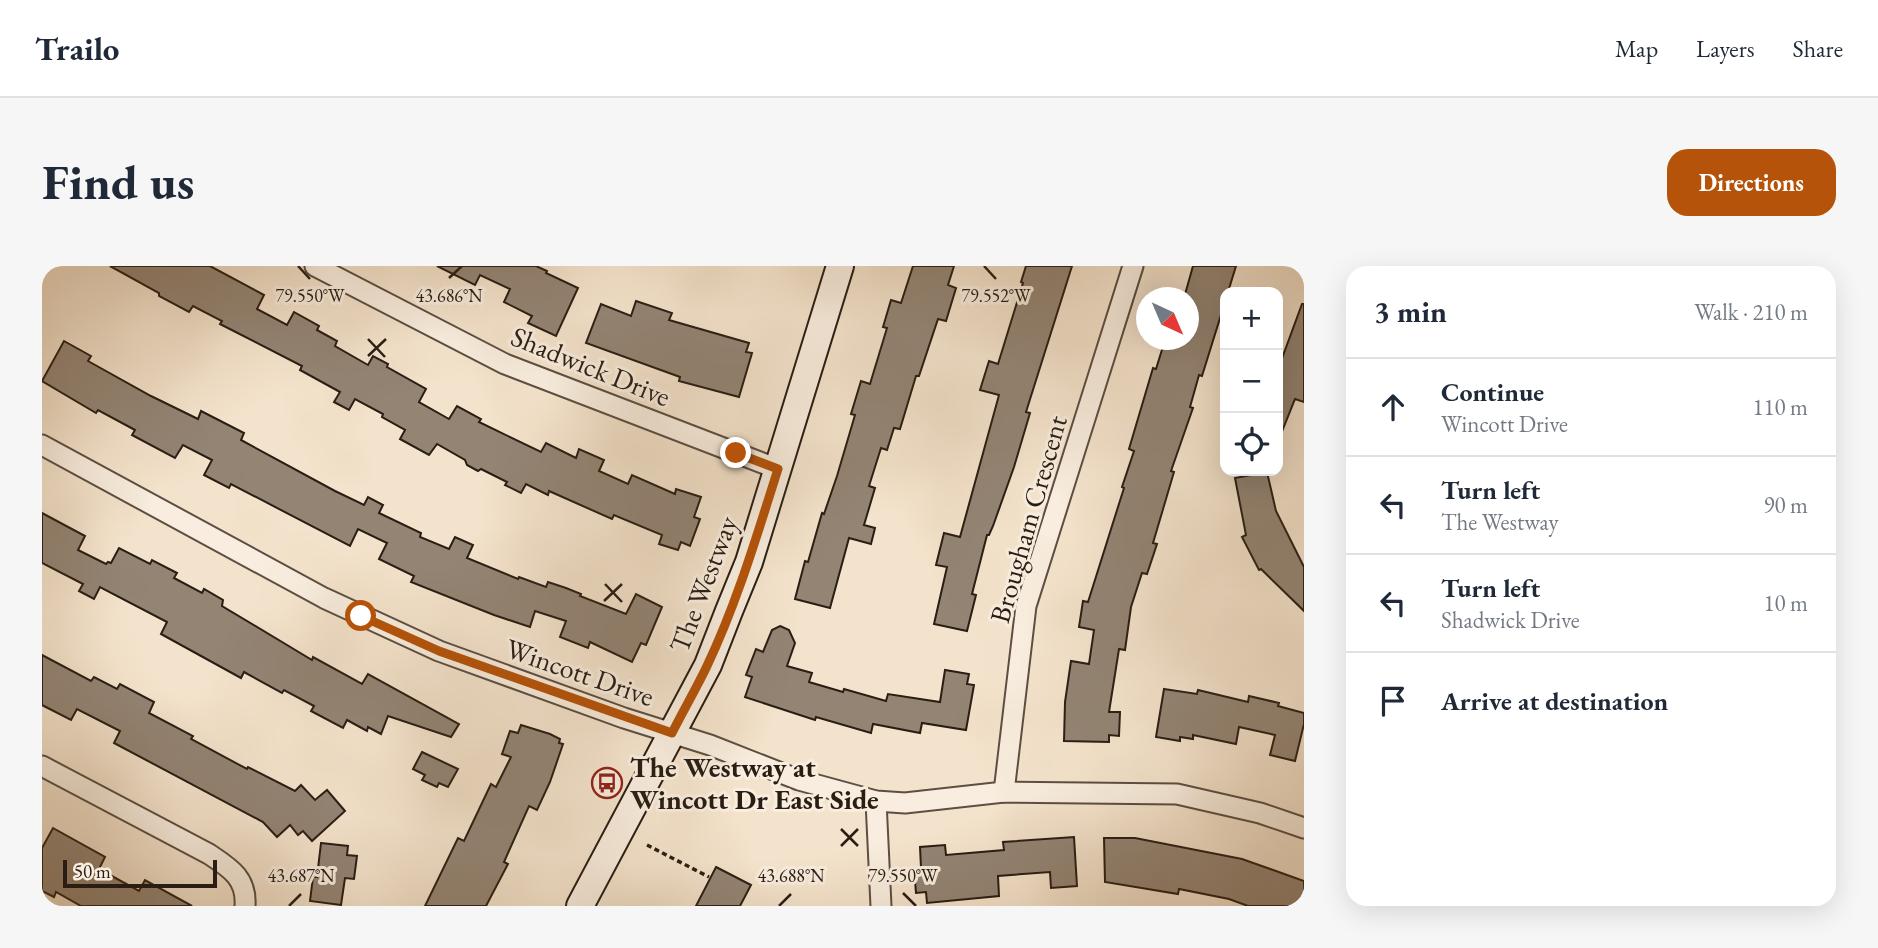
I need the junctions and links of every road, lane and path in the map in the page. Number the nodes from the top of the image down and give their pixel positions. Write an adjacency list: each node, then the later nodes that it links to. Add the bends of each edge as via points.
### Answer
1 (314, 266): 5 (street, Shadwick Drive, via 505,364)
2 (840, 266): 5 (main road, The Westway)
3 (1133, 266): 8 (street, Brougham Crescent, via 1026,606)
4 (42, 444): 6 (street, Wincott Drive, via 372,621 439,651)
5 (778, 469): 6 (main road, The Westway, via 749,562 708,665)
6 (672, 733): 9 (street, Wincott Drive, via 799,780); 14 (main road, The Westway)
7 (43, 770): 13 (street, via 209,854 234,871 246,893)
8 (1004, 792): 9 (street, Wincott Drive, via 905,803); 10 (street, Wincott Drive, via 1178,794)
9 (876, 801): 15 (street)
10 (1304, 828)
11 (647, 845): 12 (path)
12 (709, 877)
13 (245, 906)
14 (580, 906)
15 (881, 906)

